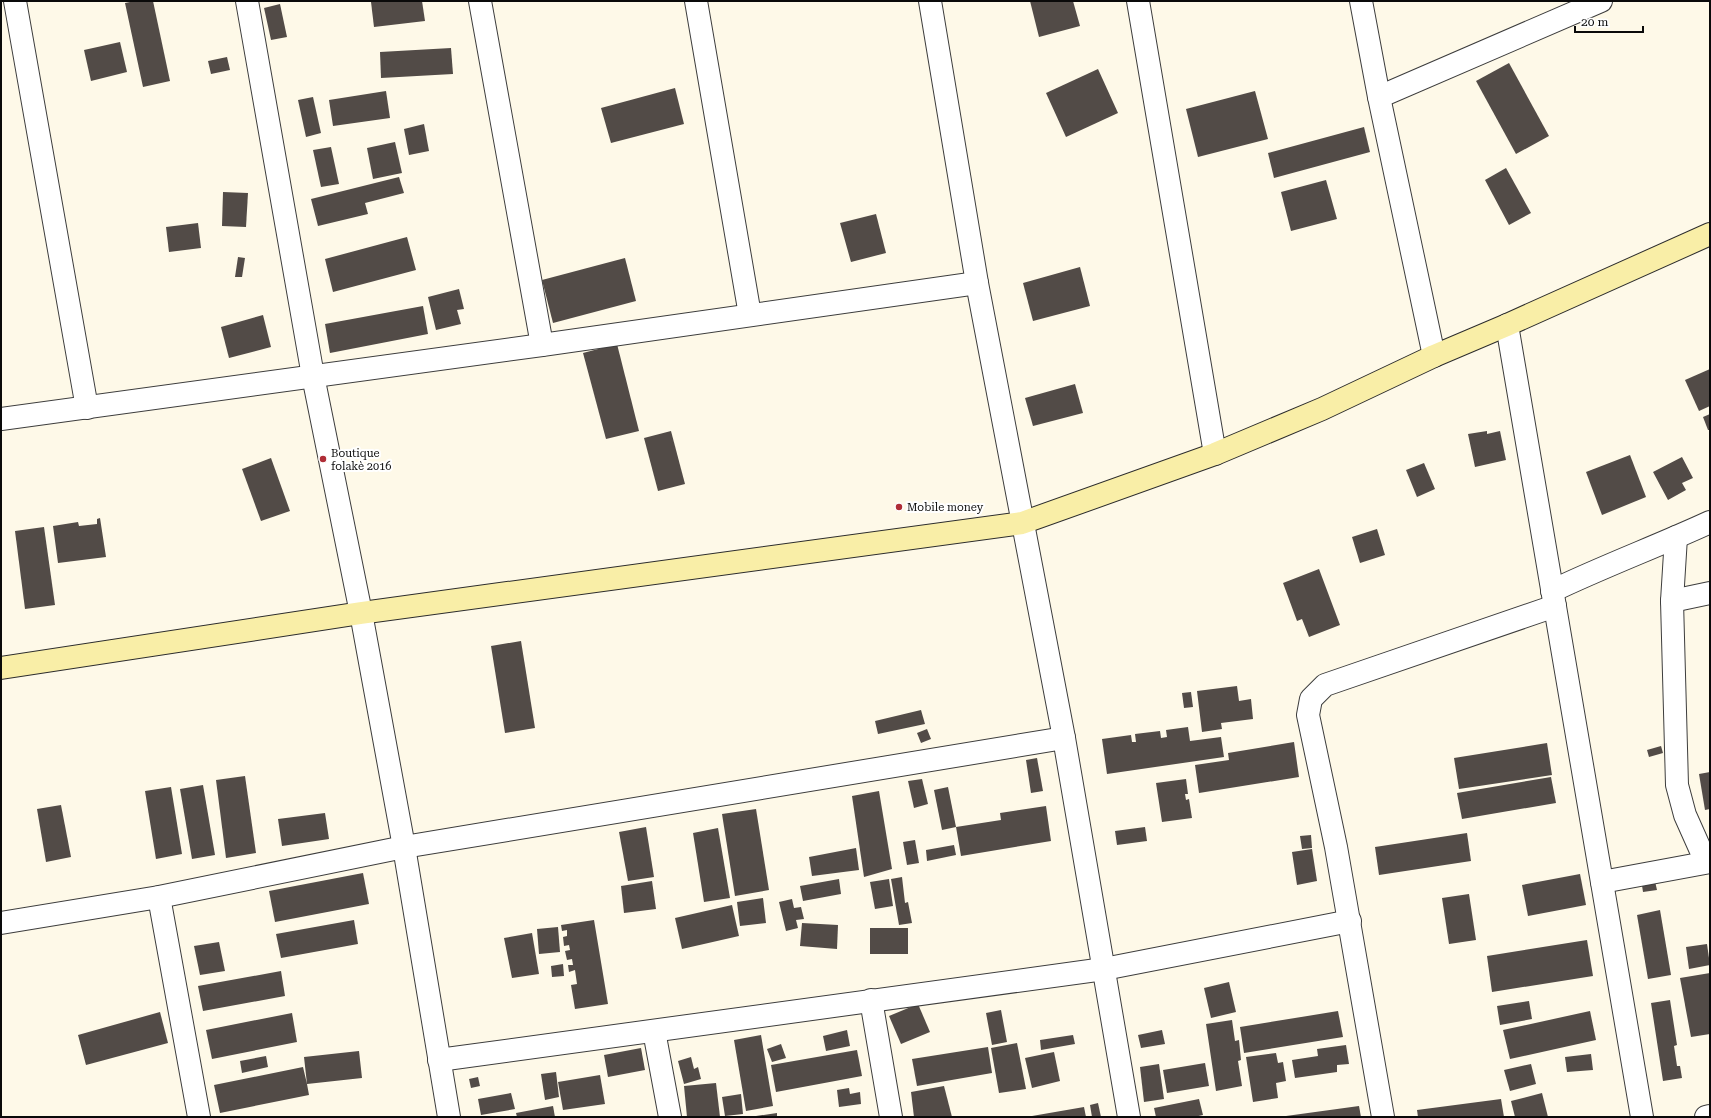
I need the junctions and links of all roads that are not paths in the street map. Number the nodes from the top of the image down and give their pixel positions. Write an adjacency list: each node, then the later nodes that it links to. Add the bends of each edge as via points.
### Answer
1 (15, 1): 18 (street)
2 (247, 1): 17 (street)
3 (480, 1): 15 (street)
4 (696, 1): 13 (street)
5 (930, 1): 12 (street)
6 (1138, 1): 20 (street)
7 (1361, 1): 10 (street)
8 (1602, 1): 9 (street)
9 (1565, 9): 10 (street)
10 (1379, 97): 16 (street)
11 (1710, 234): 14 (street)
12 (977, 283): 13 (street); 22 (street)
13 (750, 315): 15 (street)
14 (1506, 325): 16 (street); 25 (street)
15 (542, 345): 17 (street)
16 (1434, 356): 20 (street)
17 (313, 376): 18 (street); 27 (street)
18 (87, 408): 19 (street)
19 (1, 419)
20 (1215, 454): 22 (street)
21 (1710, 522): 23 (street)
22 (1022, 523): 27 (street); 29 (street)
23 (1676, 537): 25 (street, via 1589,574); 26 (street)
24 (1710, 593): 26 (street)
25 (1553, 599): 32 (street); 34 (street, via 1325,685 1310,699 1308,715)
26 (1672, 601): 31 (street, via 1677,785 1685,815)
27 (361, 613): 28 (street); 30 (street)
28 (1, 668)
29 (1064, 738): 30 (street); 36 (street)
30 (404, 847): 33 (street); 39 (street)
31 (1708, 862): 32 (street)
32 (1602, 882): 47 (street)
33 (159, 897): 35 (street); 41 (street)
34 (1350, 921): 36 (street); 46 (street)
35 (1, 923)
36 (1104, 968): 37 (street); 45 (street)
37 (871, 1000): 38 (street); 44 (street)
38 (654, 1030): 39 (street); 43 (street)
39 (439, 1060): 42 (street)
40 (1710, 1116): 48 (street)
41 (198, 1117)
42 (449, 1117)
43 (670, 1117)
44 (892, 1117)
45 (1129, 1117)
46 (1383, 1117)
47 (1642, 1117)
48 (1706, 1117)

